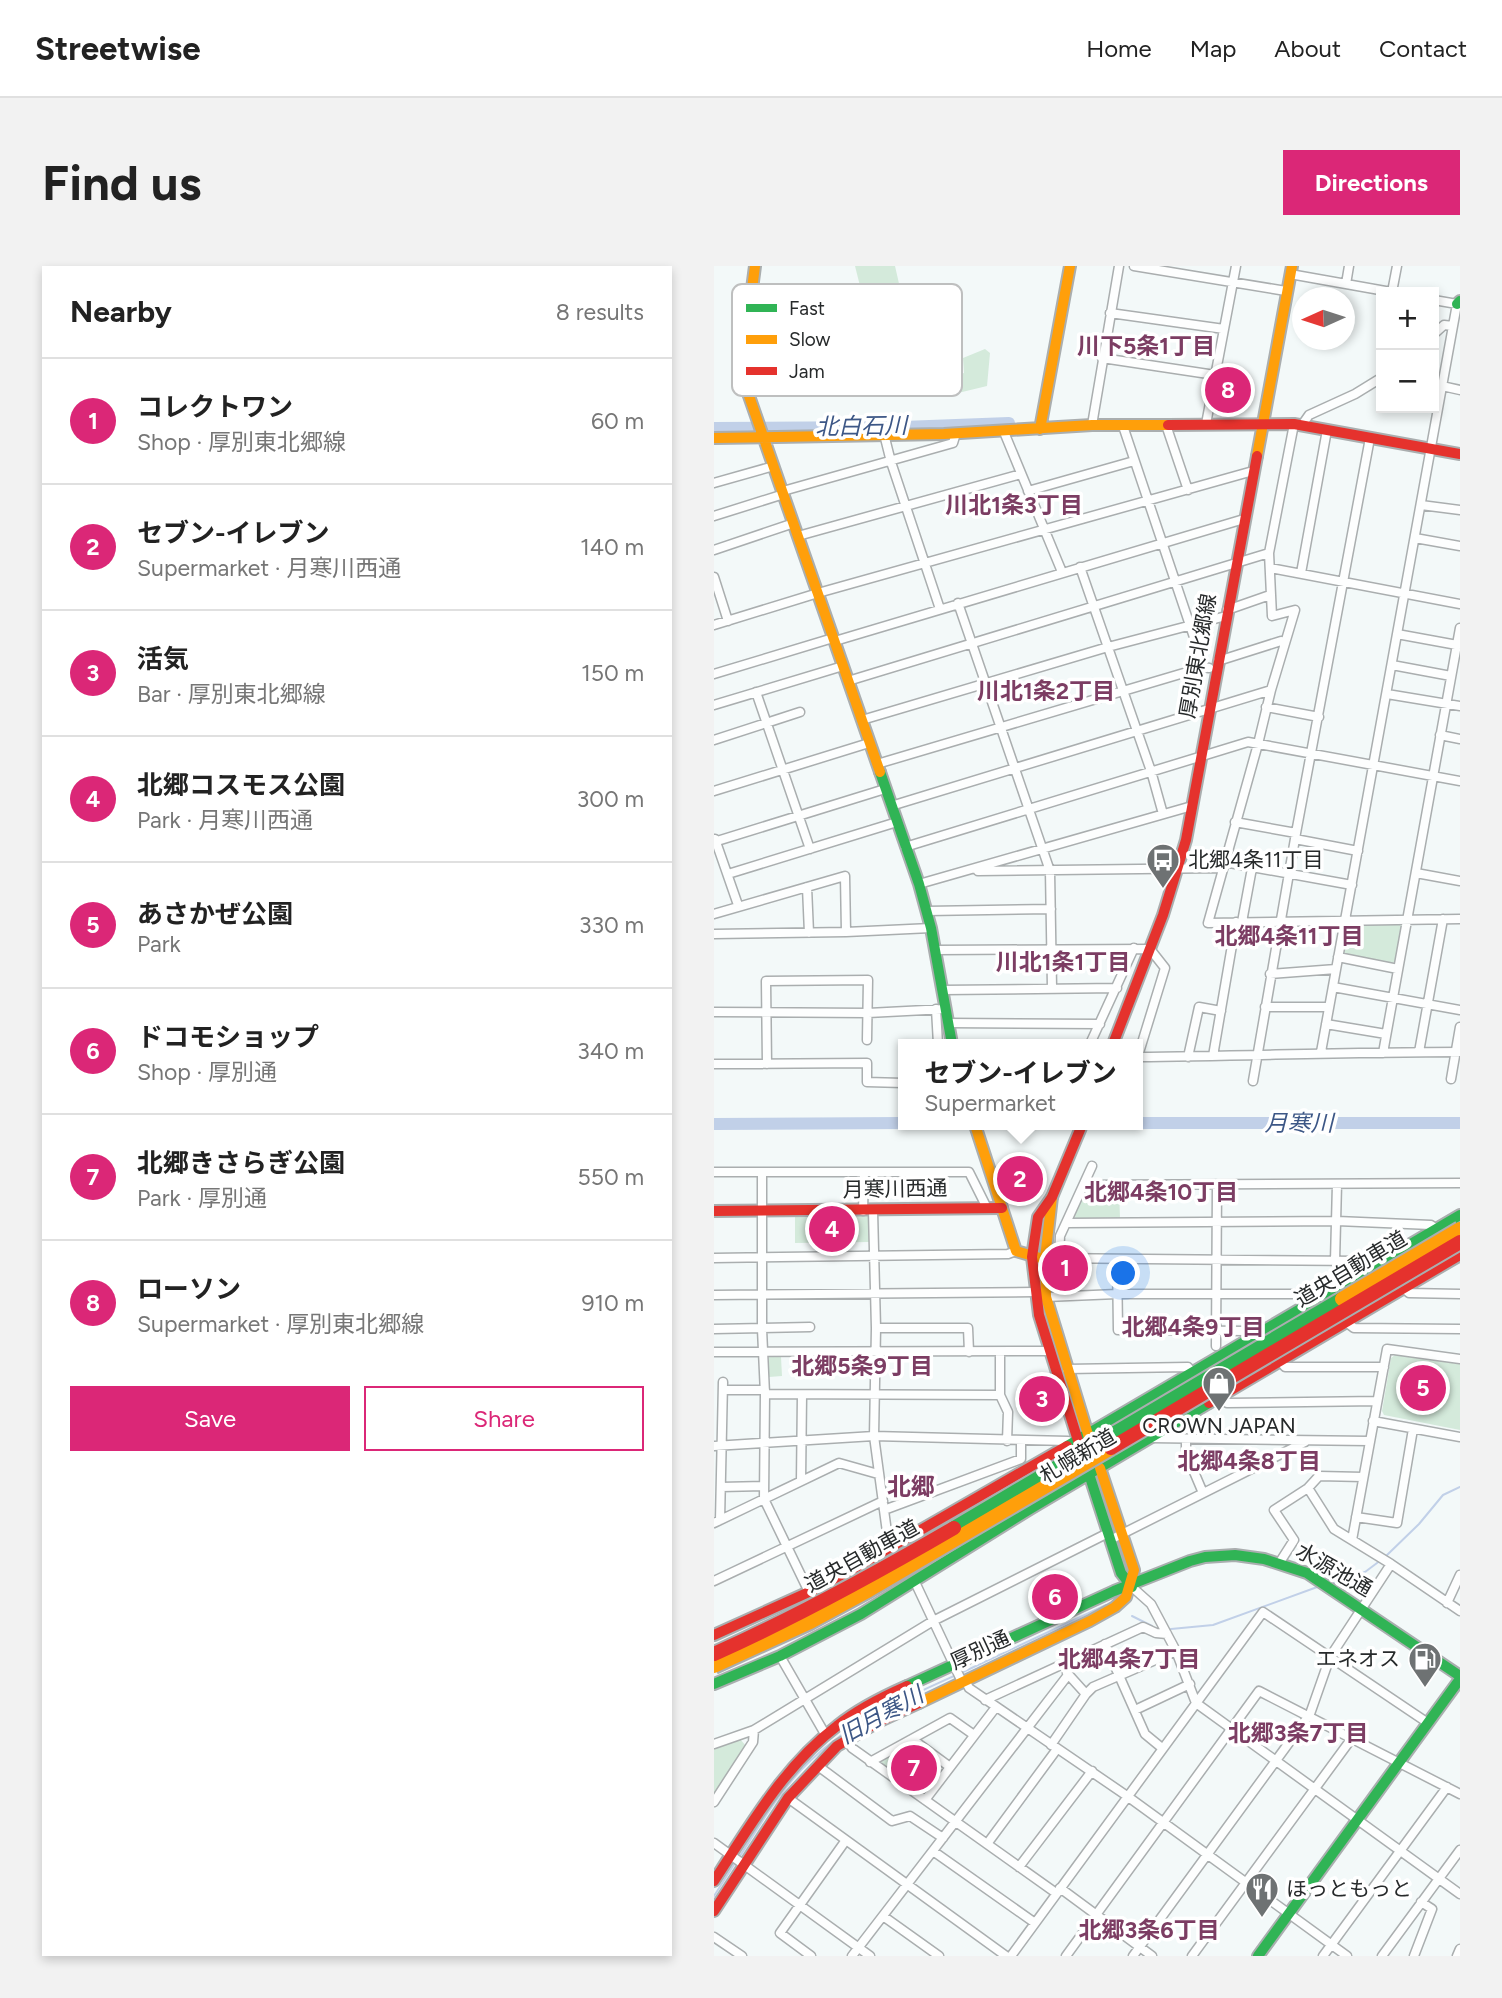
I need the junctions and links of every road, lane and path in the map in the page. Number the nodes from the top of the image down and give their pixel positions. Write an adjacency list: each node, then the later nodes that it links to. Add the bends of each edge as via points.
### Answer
1 (755, 266): 10 (main road)
2 (1070, 266): 35 (main road)
3 (1119, 266): 17 (street)
4 (1134, 266): 9 (street)
5 (1236, 266): 9 (street)
6 (1349, 266): 11 (street)
7 (1397, 266): 12 (street)
8 (1291, 270): 11 (street); 14 (main road, 厚別東北郷線)
9 (1233, 282): 14 (street); 19 (street)
10 (753, 284)
11 (1346, 284): 13 (street)
12 (1392, 287)
13 (1376, 289)
14 (1286, 291): 30 (main road, 厚別東北郷線)
15 (1439, 302): 16 (street)
16 (1458, 308): 18 (street)
17 (1110, 313): 19 (street); 23 (street)
18 (1453, 326): 20 (street); 21 (street)
19 (1224, 329): 24 (street)
20 (1439, 330)
21 (1449, 348): 22 (street); 26 (street)
22 (1460, 350)
23 (1102, 358): 24 (street); 31 (street)
24 (1215, 375): 29 (street)
25 (1376, 381): 33 (street)
26 (1442, 386): 27 (street); 43 (street)
27 (1460, 390)
28 (749, 396): 39 (main road)
29 (1206, 424): 30 (main road); 32 (main road)
30 (1262, 424): 33 (main road); 48 (main road, 厚別東北郷線)
31 (1092, 425): 34 (main road); 35 (main road)
32 (1166, 425): 34 (main road); 51 (street)
33 (1298, 425): 36 (main road); 66 (street)
34 (1123, 426): 45 (street)
35 (1040, 429): 37 (main road)
36 (1327, 430): 42 (main road); 72 (street)
37 (1004, 432): 38 (main road); 49 (street)
38 (957, 433): 40 (main road); 46 (street, via 953,443)
39 (762, 434): 40 (main road); 41 (main road); 47 (main road)
40 (884, 434): 46 (street)
41 (714, 438)
42 (1370, 438): 43 (main road); 74 (street)
43 (1432, 449): 44 (main road); 55 (street)
44 (1460, 454)
45 (1134, 461): 52 (street); 54 (street)
46 (891, 462): 53 (street); 56 (street)
47 (774, 466): 50 (street); 53 (main road)
48 (1253, 471): 51 (street); 59 (main road, 厚別東北郷線)
49 (1021, 474): 52 (street); 56 (street)
50 (714, 483)
51 (1188, 490): 54 (street)
52 (1028, 491): 61 (street)
53 (783, 492): 58 (street); 60 (main road)
54 (1148, 502): 61 (street); 63 (street)
55 (1421, 505): 57 (street); 62 (street)
56 (906, 507): 60 (street); 67 (street)
57 (1460, 510)
58 (714, 516)
59 (1244, 519): 63 (street); 68 (main road, 厚別東北郷線)
60 (796, 529): 65 (street); 76 (main road)
61 (1044, 529): 67 (street); 71 (street)
62 (1415, 538): 64 (street); 77 (street)
63 (1162, 543): 69 (street); 75 (street)
64 (1460, 546)
65 (714, 550)
66 (1269, 553): 68 (street); 70 (street)
67 (925, 562): 76 (street); 82 (street)
68 (1236, 564): 75 (street); 83 (main road, 厚別東北郷線)
69 (1080, 567): 71 (street); 81 (street)
70 (1270, 568): 72 (street); 78 (street)
71 (1062, 572): 79 (street)
72 (1301, 573): 74 (street)
73 (714, 577): 84 (street)
74 (1344, 581): 77 (street); 111 (street)
75 (1176, 582): 81 (street); 85 (street)
76 (818, 593): 84 (street); 89 (main road)
77 (1405, 594): 80 (street); 88 (street)
78 (1270, 595): 83 (street); 91 (street, via 1272,616 1295,610)
79 (958, 603): 82 (street); 90 (street)
80 (1460, 604)
81 (1094, 606): 90 (street); 92 (street)
82 (940, 609): 89 (street)
83 (1227, 613): 85 (street); 94 (main road, 厚別東北郷線)
84 (728, 621): 86 (street)
85 (1190, 623): 92 (street); 94 (street)
86 (714, 625)
87 (1460, 628): 93 (street)
88 (1398, 634): 93 (street); 95 (street)
89 (834, 640): 96 (main road); 97 (street)
90 (971, 643): 99 (street); 100 (street)
91 (1284, 644): 94 (street); 102 (street)
92 (1108, 647): 100 (street); 101 (street)
93 (1457, 650): 98 (street)
94 (1213, 665): 101 (street); 109 (main road, 厚別東北郷線)
95 (1392, 665): 98 (street); 104 (street)
96 (843, 666): 99 (main road); 103 (street)
97 (714, 674)
98 (1451, 676): 105 (street)
99 (848, 681): 112 (main road)
100 (986, 683): 112 (street); 114 (street)
101 (1123, 690): 114 (street); 115 (street)
102 (1271, 690): 108 (street); 109 (street)
103 (756, 692): 106 (street); 113 (street)
104 (1387, 694): 105 (street); 124 (street)
105 (1446, 703): 107 (street); 116 (street)
106 (714, 705)
107 (1460, 706)
108 (1266, 707): 111 (street); 120 (street)
109 (1210, 708): 115 (street); 122 (main road, 厚別東北郷線)
110 (800, 712): 113 (street)
111 (1319, 717): 121 (street)
112 (862, 720): 119 (main road)
113 (767, 723): 118 (street); 126 (street)
114 (1001, 726): 123 (street); 125 (street)
115 (1137, 732): 125 (street); 127 (street)
116 (1440, 735): 117 (street); 128 (street)
117 (1460, 739)
118 (714, 740)
119 (869, 743): 123 (main road); 126 (street)
120 (1258, 744): 121 (street); 122 (street, via 1248,742); 138 (street)
121 (1312, 754): 124 (street); 139 (street)
122 (1201, 757): 127 (street); 133 (main road, 厚別東北郷線)
123 (877, 764): 130 (main road)
124 (1374, 765): 128 (street); 144 (street)
125 (1015, 768): 132 (street); 134 (street)
126 (784, 769): 131 (street); 136 (street)
127 (1151, 771): 134 (street); 135 (street)
128 (1434, 776): 129 (street); 151 (street)
129 (1460, 781)
130 (885, 789): 132 (main road); 136 (street)
131 (714, 791)
132 (891, 806): 137 (main road)
133 (1192, 806): 135 (street); 147 (main road, 厚別東北郷線)
134 (1030, 808): 141 (street); 142 (street)
135 (1163, 814): 142 (street)
136 (799, 816): 140 (street); 143 (street)
137 (897, 822): 141 (main road); 143 (street)
138 (1235, 822): 139 (street); 145 (street)
139 (1295, 836): 144 (street); 150 (street)
140 (715, 840): 152 (street)
141 (905, 846): 154 (main road)
142 (1044, 848): 148 (street); 149 (street)
143 (810, 849): 152 (street)
144 (1358, 851): 155 (street)
145 (1223, 865): 146 (street); 147 (street); 166 (street, via 1208,923)
146 (1252, 868): 150 (street); 166 (street)
147 (1179, 869): 149 (street); 173 (main road, 厚別東北郷線)
148 (968, 871): 149 (street); 154 (street)
149 (1050, 871): 158 (street)
150 (1290, 873): 155 (street); 164 (street)
151 (1416, 873): 153 (street); 161 (street)
152 (728, 874): 157 (street)
153 (1460, 881)
154 (919, 884): 159 (main road)
155 (1352, 885): 165 (street)
156 (807, 887): 157 (street); 168 (street, via 845,876); 169 (street)
157 (738, 905): 160 (street)
158 (1051, 909): 159 (street); 171 (street)
159 (927, 911): 167 (main road)
160 (714, 914)
161 (1407, 919): 162 (street); 165 (street); 177 (street)
162 (1443, 919): 163 (street); 184 (street)
163 (1460, 919)
164 (1281, 920): 165 (street); 166 (street); 178 (street)
165 (1345, 920): 175 (street)
166 (1239, 922): 188 (street)
167 (931, 928): 168 (street); 174 (main road)
168 (846, 932): 169 (street)
169 (809, 933): 170 (street)
170 (714, 934)
171 (1052, 947): 172 (street); 174 (street); 180 (street)
172 (1134, 948): 173 (street); 181 (street)
173 (1150, 948): 200 (main road, 厚別東北郷線); 202 (street, via 1165,968)
174 (936, 950): 182 (main road)
175 (1338, 957): 176 (street); 177 (street)
176 (1336, 969): 178 (street); 179 (street)
177 (1398, 969): 183 (street)
178 (1270, 974): 185 (street)
179 (1333, 987): 183 (street); 186 (street)
180 (1052, 988): 181 (street); 182 (street)
181 (1117, 988): 193 (street)
182 (943, 990): 192 (main road)
183 (1393, 998): 184 (street); 196 (street)
184 (1426, 1004): 187 (street); 205 (street)
185 (1265, 1007): 186 (street); 208 (street)
186 (1329, 1007): 194 (street)
187 (1460, 1010)
188 (1221, 1011): 207 (street); 209 (street, via 1199,1007)
189 (714, 1012): 190 (street)
190 (767, 1012): 191 (street); 191 (street, via 766,981 867,980); 212 (street)
191 (868, 1013): 192 (street); 201 (street)
192 (943, 1014): 193 (street); 197 (street); 198 (main road)
193 (1100, 1024): 199 (street)
194 (1326, 1024): 196 (street); 203 (street)
195 (1460, 1027): 206 (street)
196 (1385, 1034): 204 (street)
197 (939, 1039)
198 (950, 1039)
199 (1092, 1039)
200 (1115, 1039)
201 (867, 1040)
202 (1143, 1041)
203 (1321, 1052): 204 (street); 208 (street)
204 (1383, 1052): 205 (street)
205 (1419, 1052): 206 (street)
206 (1458, 1052): 213 (street)
207 (1213, 1056): 208 (street); 209 (street)
208 (1256, 1056): 214 (street)
209 (1188, 1057): 210 (street)
210 (1143, 1058)
211 (714, 1063): 212 (street)
212 (767, 1063): 215 (street, via 867,1063 867,1082)
213 (1451, 1079)
214 (1253, 1080)
215 (898, 1083)
216 (977, 1130): 227 (main road)
217 (1080, 1130): 243 (main road, via 1052,1197 1038,1217)
218 (1092, 1166): 224 (street)
219 (714, 1172): 220 (street)
220 (761, 1172): 221 (street); 230 (street)
221 (864, 1172): 226 (street, via 969,1172); 228 (street)
222 (1460, 1183): 223 (street)
223 (1337, 1184): 225 (street); 232 (street)
224 (1084, 1185): 225 (street); 234 (street)
225 (1217, 1185): 233 (street)
226 (987, 1208): 227 (main road, 月寒川西通); 228 (main road, 月寒川西通)
227 (1002, 1208): 238 (main road)
228 (868, 1211): 230 (main road, 月寒川西通); 240 (street)
229 (714, 1212): 230 (main road, 月寒川西通)
230 (762, 1212): 241 (street)
231 (1460, 1215): 235 (main road, 札幌新道)
232 (1337, 1221): 233 (street); 235 (street, via 1431,1224); 246 (street)
233 (1217, 1222): 234 (street); 244 (street)
234 (1067, 1223): 243 (street)
235 (1437, 1229): 247 (main road, 札幌新道)
236 (1460, 1229): 310 (main road, 道央自動車道, bridge)
237 (1460, 1242): 310 (main road, 道央自動車道, bridge)
238 (1016, 1251): 240 (street); 243 (main road)
239 (1460, 1255): 248 (main road, 札幌新道)
240 (873, 1256): 241 (street); 249 (street)
241 (762, 1257): 242 (street); 255 (street)
242 (714, 1258)
243 (1045, 1258): 245 (street); 251 (main road)
244 (1217, 1258): 245 (street); 246 (street); 250 (street)
245 (1117, 1259): 252 (street)
246 (1335, 1261): 247 (street, via 1360,1261)
247 (1371, 1268): 256 (main road, 札幌新道)
248 (1403, 1288): 253 (street, via 1409,1293); 257 (main road, 札幌新道)
249 (875, 1293): 251 (street); 255 (street); 259 (street)
250 (1217, 1293): 252 (street); 256 (street, via 1313,1294); 263 (street)
251 (1041, 1294): 252 (street); 266 (main road, via 1039,1315); 275 (main road)
252 (1118, 1294): 263 (street, via 1118,1330)
253 (1460, 1294)
254 (714, 1295): 255 (street)
255 (762, 1295): 261 (street)
256 (1318, 1299): 264 (main road, 札幌新道)
257 (1346, 1322): 262 (street, via 1354,1328); 273 (main road, 札幌新道)
258 (810, 1327): 261 (street)
259 (876, 1328): 269 (street); 270 (street, via 968,1328)
260 (714, 1329): 261 (street)
261 (762, 1329): 268 (street)
262 (1460, 1329)
263 (1216, 1331): 264 (street, via 1249,1331); 265 (street)
264 (1256, 1336): 276 (main road, 札幌新道)
265 (1216, 1346)
266 (1050, 1351): 271 (street); 286 (main road)
267 (714, 1352): 268 (street)
268 (764, 1352): 269 (street); 277 (street)
269 (875, 1352): 270 (street); 279 (street)
270 (969, 1352): 271 (street)
271 (1000, 1352): 280 (street)
272 (1460, 1359): 274 (street, via 1387,1349)
273 (1280, 1361): 274 (street, via 1285,1367); 281 (main road, 札幌新道)
274 (1384, 1367): 282 (street)
275 (1067, 1369): 276 (street, via 1188,1367); 286 (main road)
276 (1194, 1373): 286 (main road, 札幌新道)
277 (765, 1392): 278 (street); 295 (street); 296 (street, via 723,1386)
278 (802, 1395): 279 (street); 294 (street)
279 (874, 1395): 280 (street); 285 (street)
280 (1000, 1395): 290 (street, via 1008,1412)
281 (1219, 1398): 282 (street, via 1227,1403); 288 (main road, 札幌新道)
282 (1377, 1401): 283 (street)
283 (1373, 1421): 284 (street); 293 (street)
284 (1413, 1429): 287 (street); 308 (street, via 1398,1523)
285 (874, 1436): 290 (street); 294 (street); 298 (street)
286 (1082, 1436): 291 (street, via 1064,1442); 297 (main road); 314 (main road, 札幌新道)
287 (1460, 1437)
288 (1149, 1438): 289 (street); 297 (main road, 札幌新道)
289 (1186, 1440): 292 (street); 304 (street, via 1186,1453)
290 (1007, 1441): 291 (street)
291 (1021, 1441): 307 (street, via 1021,1459)
292 (1306, 1441): 293 (street); 304 (street)
293 (1369, 1441): 299 (street)
294 (801, 1442): 295 (street); 300 (street)
295 (765, 1443): 296 (street); 301 (street)
296 (718, 1446): 302 (street)
297 (1095, 1471): 311 (main road); 319 (main road, 札幌新道)
298 (878, 1474): 300 (street, via 839,1463); 307 (street)
299 (1363, 1477): 303 (street, via 1319,1476); 308 (street)
300 (802, 1480): 305 (street)
301 (764, 1486): 302 (street); 305 (street)
302 (721, 1487): 306 (street)
303 (1308, 1488): 312 (street, via 1334,1529); 315 (street, via 1274,1510 1294,1540)
304 (1203, 1493): 311 (street)
305 (764, 1499): 309 (street); 313 (street)
306 (717, 1501): 309 (street)
307 (884, 1506): 313 (street); 314 (street)
308 (1356, 1517): 312 (street)
309 (717, 1521)
310 (976, 1522): 329 (main road, bridge, via 929,1534); 331 (main road, 道央自動車道, bridge); 335 (main road, 道央自動車道, bridge, via 808,1623); 339 (main road, bridge, via 950,1550 891,1588)
311 (1113, 1536): 320 (main road, via 1133,1570); 325 (street)
312 (1352, 1539): 316 (street)
313 (787, 1546): 318 (street); 321 (street)
314 (889, 1547): 321 (main road, 札幌新道)
315 (1280, 1562): 320 (main road, 水源池通, via 1211,1556); 323 (main road, 水源池通, via 1307,1573)
316 (1388, 1562): 322 (street); 323 (street)
317 (1460, 1575): 322 (street)
318 (714, 1581)
319 (915, 1582): 325 (street); 332 (main road, 札幌新道)
320 (1132, 1587): 326 (street, via 1151,1604); 336 (main road, 厚別通, via 1120,1603 1090,1621)
321 (809, 1592): 327 (main road, 札幌新道)
322 (1447, 1602): 324 (street)
323 (1362, 1611): 333 (street); 340 (main road, 水源池通)
324 (1460, 1611)
325 (933, 1621): 336 (street); 344 (street)
326 (1167, 1634): 328 (street, via 1143,1627); 330 (street)
327 (714, 1635)
328 (1105, 1644): 334 (street); 338 (street)
329 (714, 1646)
330 (1175, 1651): 338 (street); 342 (street)
331 (714, 1654)
332 (780, 1656): 341 (main road, 札幌新道); 344 (street)
333 (1330, 1657): 346 (street, via 1262,1612); 349 (street); 350 (street)
334 (1062, 1664): 337 (street); 345 (street)
335 (714, 1666)
336 (959, 1675): 345 (street); 354 (main road, 厚別通, via 857,1712); 358 (main road, 厚別通)
337 (1068, 1675): 343 (street); 351 (street)
338 (1119, 1676): 343 (street); 348 (street)
339 (714, 1677)
340 (1460, 1678): 350 (main road)
341 (714, 1684)
342 (1190, 1684): 346 (street); 348 (street)
343 (1086, 1694): 360 (street)
344 (804, 1700): 353 (street); 354 (street)
345 (985, 1700): 347 (street)
346 (1196, 1703): 352 (street); 361 (street)
347 (996, 1707): 351 (street); 355 (street)
348 (1135, 1710): 361 (street, via 1145,1734)
349 (1308, 1717): 352 (street, via 1259,1691); 356 (street); 362 (street)
350 (1428, 1723): 364 (main road)
351 (1027, 1729): 360 (street); 376 (street)
352 (1233, 1729): 362 (street); 377 (street)
353 (754, 1730): 359 (street); 374 (street, via 753,1742)
354 (825, 1734): 386 (main road, 厚別通, via 765,1799)
355 (974, 1735): 357 (street, via 950,1717); 366 (street)
356 (1352, 1738): 364 (street); 369 (street)
357 (912, 1739): 363 (street); 366 (street)
358 (848, 1740): 363 (street); 365 (main road, 厚別通)
359 (714, 1744)
360 (1054, 1747): 367 (street); 381 (street)
361 (1162, 1748): 371 (street)
362 (1275, 1760): 369 (street); 385 (street)
363 (870, 1762): 373 (street)
364 (1400, 1763): 368 (street); 375 (main road)
365 (818, 1766): 372 (main road, 厚別通); 378 (street, via 892,1821 910,1816)
366 (950, 1767): 373 (street)
367 (1091, 1771): 371 (street); 387 (street)
368 (1447, 1787): 370 (street); 384 (street)
369 (1315, 1789): 375 (street); 390 (street)
370 (1460, 1794)
371 (1127, 1796): 377 (street); 392 (street)
372 (788, 1798): 379 (street); 386 (main road, 厚別通)
373 (925, 1800): 376 (street)
374 (714, 1802)
375 (1358, 1820): 384 (street); 397 (main road)
376 (956, 1822): 378 (street); 381 (street)
377 (1164, 1822): 385 (street); 398 (street)
378 (943, 1838): 383 (street)
379 (846, 1840): 391 (street); 395 (street)
380 (714, 1843): 386 (street)
381 (986, 1844): 387 (street)
382 (1460, 1850): 388 (street)
383 (933, 1851): 391 (street); 400 (street)
384 (1401, 1851): 388 (street); 402 (street)
385 (1208, 1854): 390 (street); 404 (street)
386 (738, 1860): 389 (main road, 厚別通); 395 (street); 396 (main road, 厚別通)
387 (1019, 1867): 392 (street)
388 (1439, 1879): 393 (street); 394 (street)
389 (714, 1881)
390 (1247, 1882): 397 (street); 415 (street)
391 (907, 1884): 399 (street); 411 (street)
392 (1058, 1891): 398 (street); 400 (street)
393 (1460, 1894)
394 (1421, 1902): 419 (street); 420 (street, via 1433,1909)
395 (799, 1905): 403 (street); 407 (street, via 780,1933)
396 (714, 1911)
397 (1290, 1913): 402 (street); 416 (main road)
398 (1096, 1915): 404 (street); 412 (street)
399 (883, 1916): 403 (street); 410 (street)
400 (1035, 1923): 411 (street)
401 (714, 1937): 406 (street)
402 (1331, 1945): 417 (street); 418 (street)
403 (859, 1948): 408 (street); 409 (street)
404 (1139, 1948): 413 (street); 414 (street)
405 (1460, 1949): 421 (street)
406 (740, 1955)
407 (811, 1956)
408 (852, 1956)
409 (870, 1956)
410 (939, 1956)
411 (1010, 1956)
412 (1066, 1956)
413 (1133, 1956)
414 (1152, 1956)
415 (1192, 1956)
416 (1258, 1956)
417 (1323, 1956)
418 (1347, 1956)
419 (1382, 1956)
420 (1414, 1956)
421 (1457, 1956)

